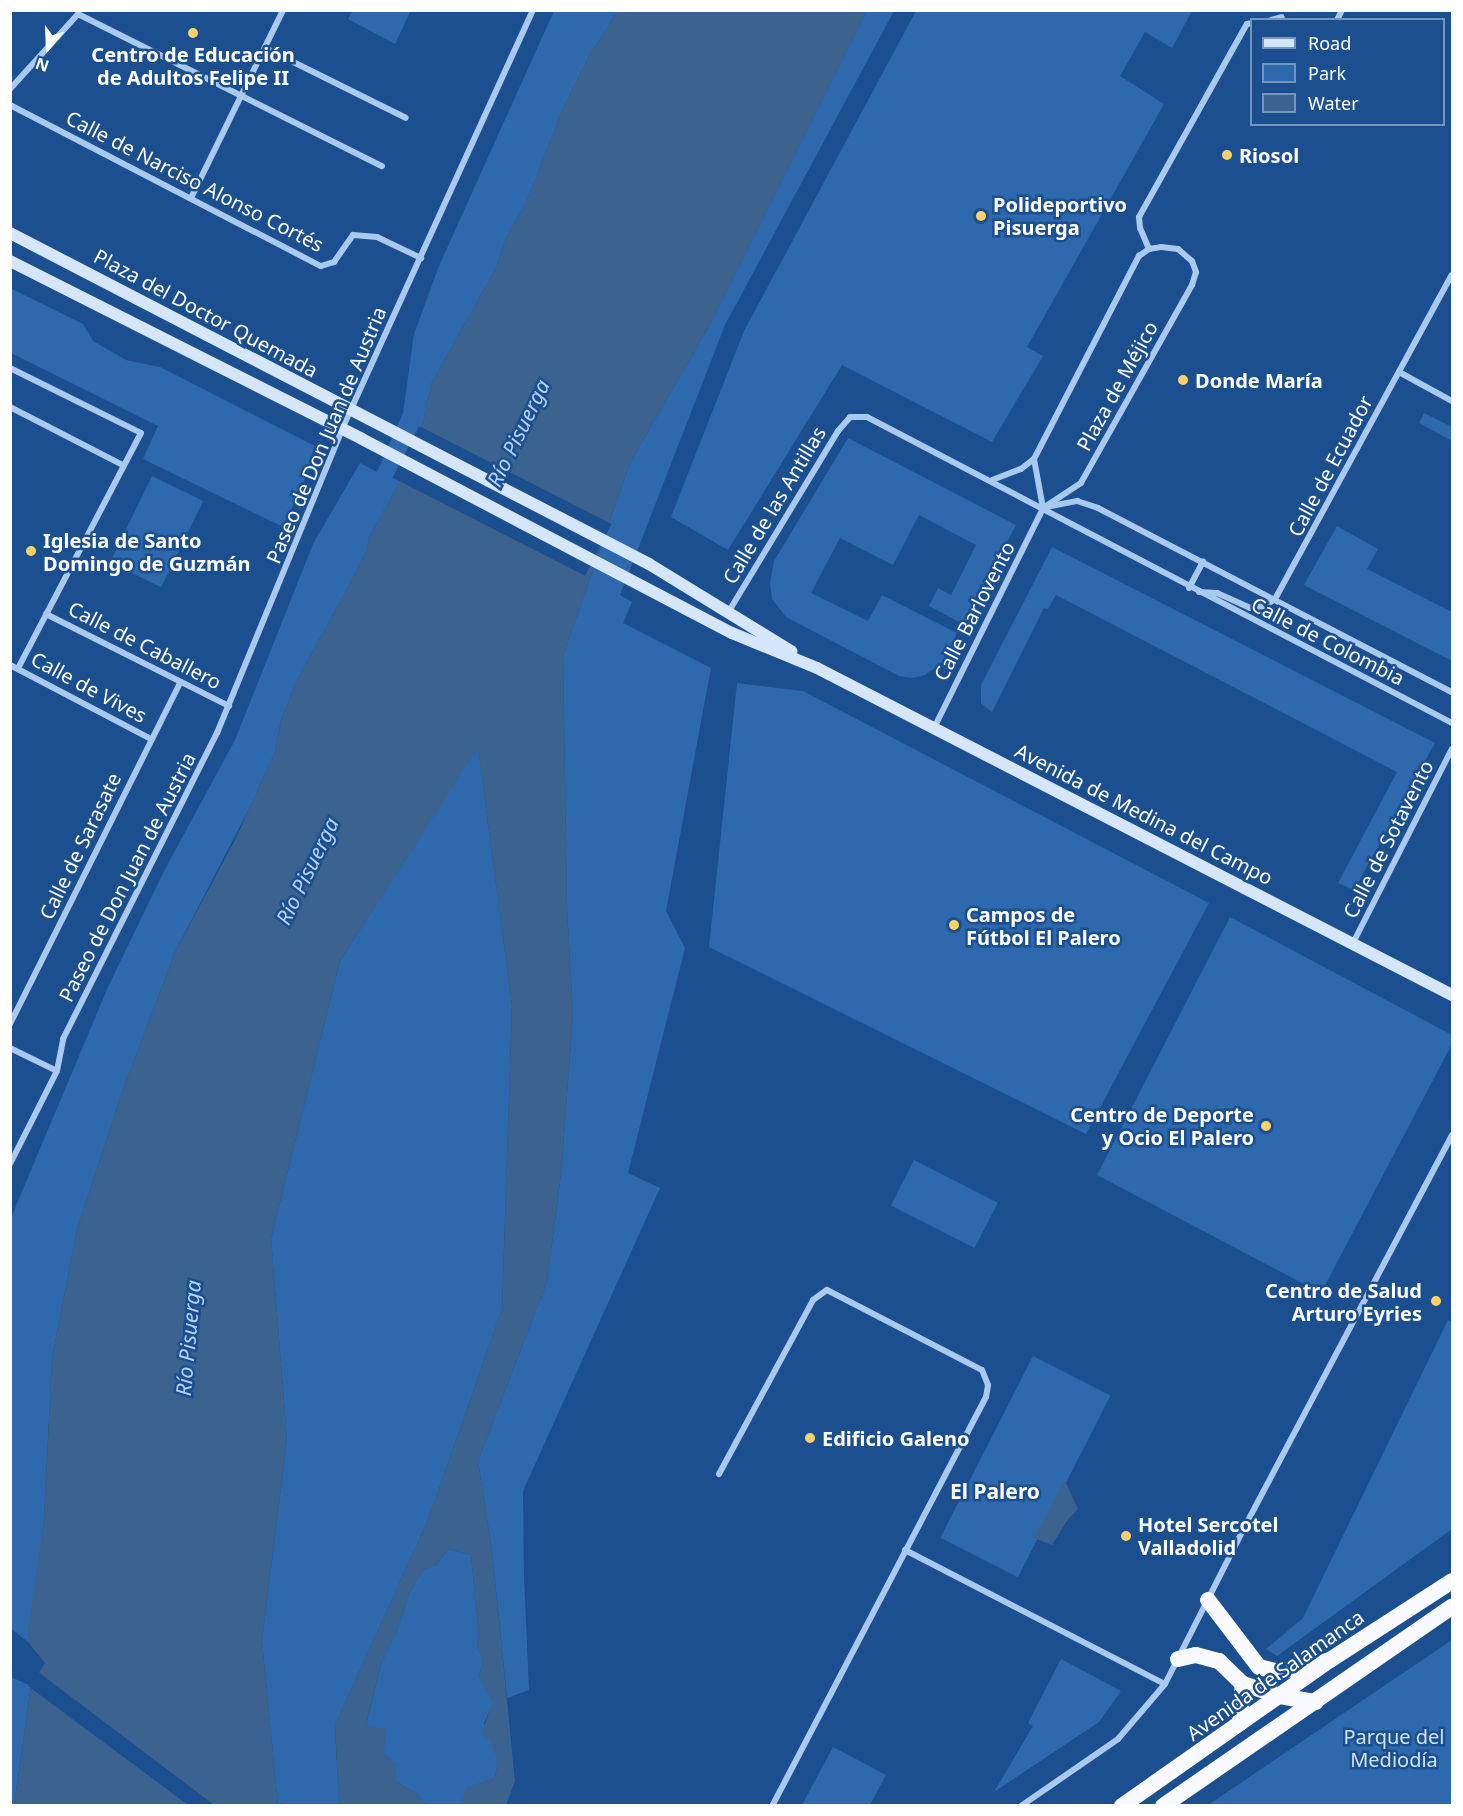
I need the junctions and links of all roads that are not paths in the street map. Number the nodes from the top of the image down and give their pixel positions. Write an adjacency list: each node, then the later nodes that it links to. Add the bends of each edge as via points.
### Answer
1 (283, 10): 6 (street)
2 (533, 10): 15 (street, Paseo de Don Juan de Austria)
3 (1286, 10): 4 (street)
4 (1283, 18)
5 (1250, 23): 14 (street, via 1139,217)
6 (265, 48): 8 (street); 10 (street)
7 (10, 89): 8 (street, via 78,14)
8 (241, 96): 11 (street); 12 (street)
9 (10, 105): 12 (street, Calle de Narciso Alonso Cortés)
10 (406, 118)
11 (382, 166)
12 (191, 198): 15 (street, Calle de Narciso Alonso Cortés, via 321,266 334,262 353,235 377,237)
13 (10, 233): 22 (main road, Plaza del Doctor Quemada)
14 (1149, 249): 25 (street, Plaza de Méjico, via 1139,256); 28 (street, Plaza de Méjico, via 1178,249 1192,261 1196,272 1192,285 1081,483)
15 (421, 258): 22 (street, Paseo de Don Juan de Austria)
16 (10, 261): 24 (main road, Plaza del Doctor Quemada)
17 (1452, 275): 19 (street, Calle de Ecuador)
18 (10, 368): 26 (street, via 141,433)
19 (1399, 372): 20 (street); 34 (street, Calle de Ecuador)
20 (1452, 401)
21 (10, 407): 26 (street)
22 (351, 411): 24 (street, Paseo de Don Juan de Austria); 30 (main road, Plaza del Doctor Quemada)
23 (850, 417): 27 (street, Calle de Colombia, via 875,419); 35 (street, Calle de las Antillas, via 837,431)
24 (342, 429): 31 (main road, Plaza del Doctor Quemada); 42 (street, Paseo de Don Juan de Austria)
25 (1034, 459): 27 (street, via 1021,469); 28 (street)
26 (123, 465): 36 (street, Calle de Caballero)
27 (992, 480): 28 (street, Calle de Colombia)
28 (1043, 508): 29 (street, Calle de Colombia, via 1084,502); 32 (street, Calle de Colombia); 44 (street, Calle Barlovento)
29 (1203, 562): 32 (street); 34 (street, Calle de Colombia)
30 (649, 564): 35 (main road, Avenida de Medina del Campo)
31 (638, 585): 39 (main road, Avenida de Medina del Campo, via 732,633)
32 (1189, 588): 33 (street, Calle de Colombia)
33 (1198, 592): 34 (street, via 1217,593 1250,608); 43 (street, Calle de Colombia)
34 (1275, 599): 41 (street, Calle de Colombia)
35 (729, 611): 39 (main road, Avenida de Medina del Campo)
36 (46, 614): 38 (street, Calle de Caballero); 40 (street, Calle de Caballero)
37 (10, 665): 38 (street, Calle de Vives)
38 (18, 668): 45 (street, Calle de Vives)
39 (817, 668): 44 (main road, Avenida de Medina del Campo)
40 (180, 683): 42 (street, Calle de Caballero); 45 (street, Calle de Sarasate)
41 (1452, 692)
42 (229, 706): 51 (street, Paseo de Don Juan de Austria, via 63,1039)
43 (1452, 723)
44 (934, 728): 47 (main road, Avenida de Medina del Campo)
45 (151, 739): 49 (street, Calle de Sarasate)
46 (1452, 749): 47 (street, Calle de Sotavento)
47 (1353, 943): 48 (main road, Avenida de Medina del Campo)
48 (1452, 995)
49 (10, 1024)
50 (10, 1048): 51 (street)
51 (57, 1071): 53 (street, Paseo de Don Juan de Austria)
52 (1452, 1135): 57 (street)
53 (10, 1164)
54 (719, 1474): 55 (street, via 813,1300 827,1290 982,1370 988,1385 986,1396)
55 (905, 1550): 61 (street); 66 (street)
56 (1452, 1581): 60 (highway, Avenida de Salamanca)
57 (1208, 1600): 59 (street); 60 (highway, via 1258,1667 1279,1672)
58 (1452, 1607): 64 (highway)
59 (1178, 1659): 61 (street); 62 (highway, via 1196,1655 1219,1661)
60 (1330, 1660): 63 (highway, Avenida de Salamanca)
61 (1165, 1684): 67 (street, via 1118,1739)
62 (1243, 1684): 63 (highway); 65 (highway)
63 (1280, 1696): 64 (highway); 65 (highway, Avenida de Salamanca)
64 (1315, 1702): 69 (highway)
65 (1240, 1723): 68 (highway, Avenida de Salamanca)
66 (772, 1806)
67 (1021, 1806)
68 (1122, 1806)
69 (1163, 1806)

